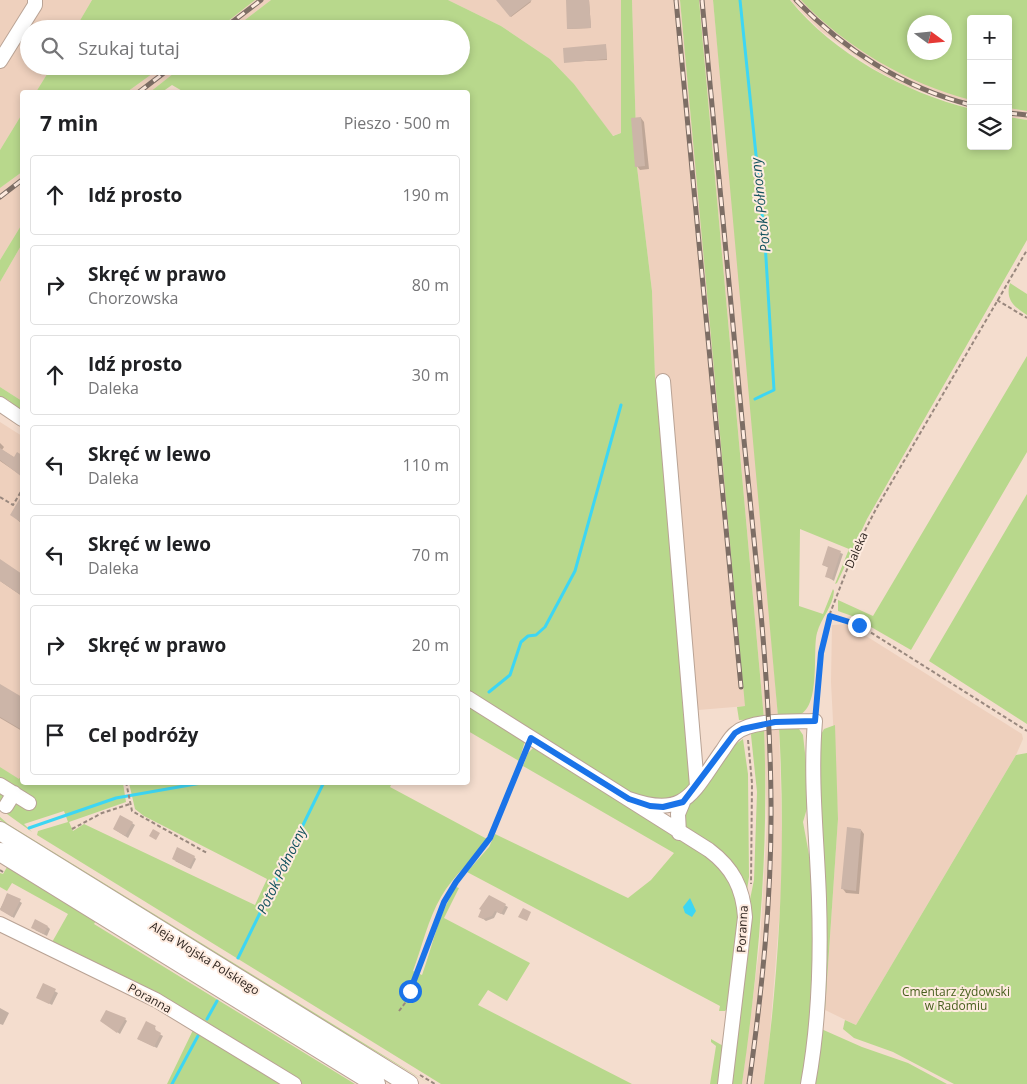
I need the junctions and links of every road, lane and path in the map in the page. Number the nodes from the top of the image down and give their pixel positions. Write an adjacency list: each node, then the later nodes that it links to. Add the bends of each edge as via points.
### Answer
1 (36, 0): 2 (street)
2 (25, 20)
3 (20, 28): 4 (street)
4 (0, 61)
5 (1027, 250): 6 (path, Daleka)
6 (997, 300): 7 (path); 13 (path, Daleka, via 865,529)
7 (1027, 318)
8 (663, 380): 21 (street)
9 (0, 404): 10 (street)
10 (20, 418)
11 (20, 493): 12 (path, via 13,505)
12 (0, 497)
13 (830, 616): 15 (path, Daleka, via 821,653); 17 (path, via 859,625)
14 (470, 699): 18 (street)
15 (815, 721): 16 (street); 43 (street, via 814,829 820,937 815,1046)
16 (746, 727): 21 (street, via 735,733); 36 (path, via 752,783 752,883)
17 (1027, 731)
18 (531, 738): 23 (street); 38 (path, via 490,838 444,902 405,1003)
19 (0, 785): 22 (street)
20 (127, 785): 26 (path)
21 (697, 786): 24 (street)
22 (14, 793): 25 (street); 27 (street)
23 (629, 799): 24 (street, via 656,807); 30 (street, Poranna)
24 (683, 802): 30 (street, via 678,814)
25 (29, 803)
26 (130, 804): 28 (path, via 102,813); 32 (path, via 132,811 144,819)
27 (6, 806)
28 (72, 829)
29 (0, 831): 41 (main road, Aleja Wojska Polskiego)
30 (679, 833): 36 (street, Poranna, via 709,850 731,870)
31 (0, 852): 33 (main road, Aleja Wojska Polskiego)
32 (208, 853)
33 (20, 864): 34 (street); 40 (main road, Aleja Wojska Polskiego)
34 (2, 867): 35 (path)
35 (0, 870)
36 (744, 905): 42 (street, Poranna)
37 (0, 924): 39 (street, Poranna, via 156,1000)
38 (399, 1010)
39 (294, 1084)
40 (376, 1084)
41 (409, 1084)
42 (725, 1084)
43 (808, 1084)

